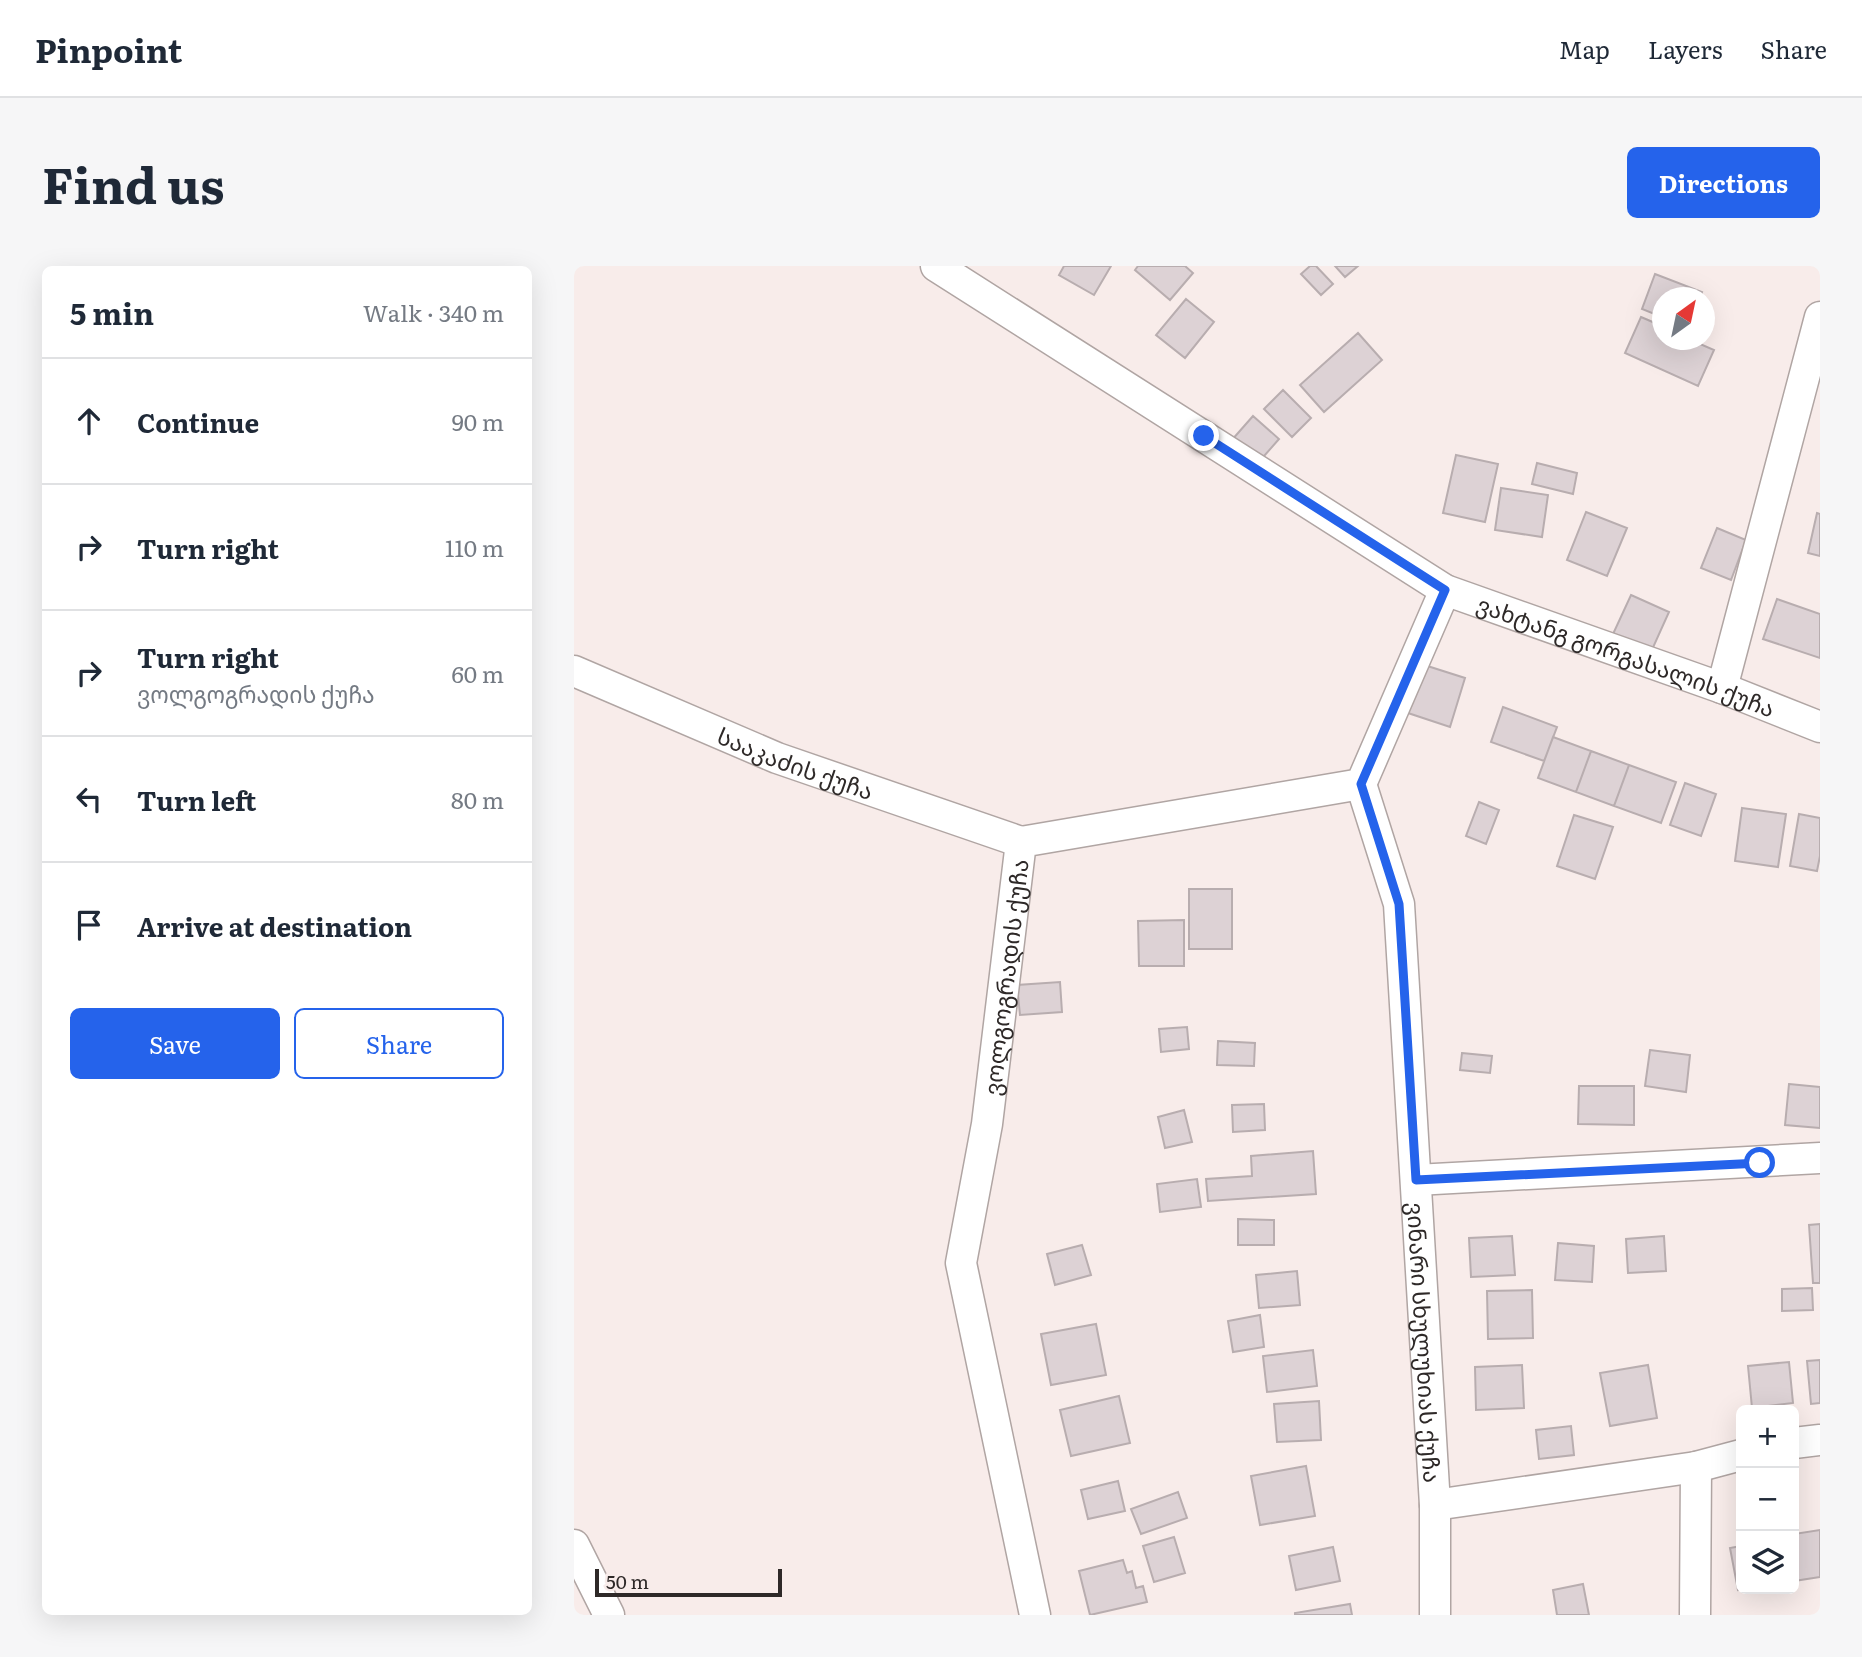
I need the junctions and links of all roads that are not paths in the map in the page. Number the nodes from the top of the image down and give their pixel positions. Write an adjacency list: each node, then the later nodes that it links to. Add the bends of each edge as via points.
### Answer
1 (936, 266): 3 (street, ვახტანგ გორგასალის ქუჩა)
2 (1820, 317): 5 (street)
3 (1445, 590): 5 (street, ვახტანგ გორგასალის ქუჩა); 7 (street)
4 (574, 671): 8 (street, სააკაძის ქუჩა, via 778,758)
5 (1722, 688): 6 (street, ვახტანგ გორგასალის ქუჩა)
6 (1820, 727)
7 (1361, 784): 8 (street, ვოლგოგრადის ქუჩა); 10 (street, ვინარი სხულუხიას ქუჩა, via 1399,904)
8 (1021, 842): 18 (street, ვოლგოგრადის ქუჩა, via 987,1124 961,1263)
9 (1820, 1158): 10 (street)
10 (1416, 1180): 15 (street, ვინარი სხულუხიას ქუჩა)
11 (1820, 1440): 12 (street)
12 (1799, 1442)
13 (1736, 1456): 14 (street)
14 (1696, 1467): 15 (street); 20 (street)
15 (1435, 1505): 19 (street, ვინარი სხულუხიას ქუჩა)
16 (574, 1545): 17 (street)
17 (609, 1615)
18 (1035, 1615)
19 (1435, 1615)
20 (1695, 1615)

